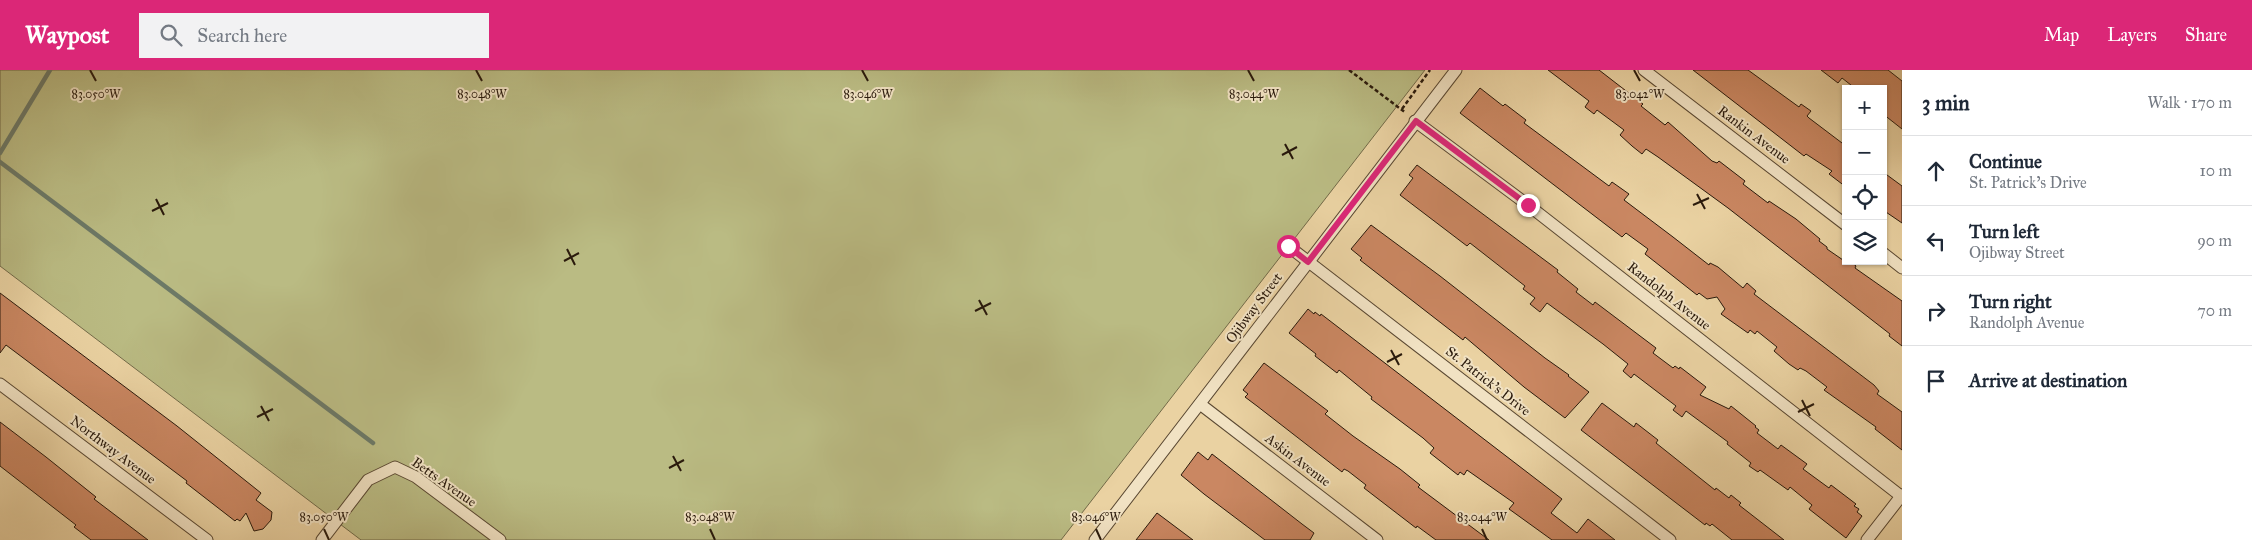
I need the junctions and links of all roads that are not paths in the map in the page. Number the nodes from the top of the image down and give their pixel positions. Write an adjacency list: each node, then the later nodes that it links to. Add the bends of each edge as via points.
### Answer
1 (1456, 70): 3 (street, Ojibway Street)
2 (1644, 70): 4 (street, Rankin Avenue)
3 (1412, 118): 7 (street, Ojibway Street); 11 (street, Randolph Avenue)
4 (1842, 222)
5 (1288, 246): 7 (street, St. Patrick's Drive)
6 (1887, 256): 8 (street)
7 (1308, 262): 10 (street, Ojibway Street); 17 (street, St. Patrick's Drive)
8 (1902, 268)
9 (0, 384): 12 (street, Northway Avenue)
10 (1200, 404): 15 (street, Ojibway Street); 16 (street, Askin Avenue)
11 (1902, 496): 18 (street)
12 (207, 540)
13 (322, 540): 14 (street, Betts Avenue, via 368,480 395,467 416,477)
14 (500, 540)
15 (1095, 540)
16 (1377, 540)
17 (1670, 540)
18 (1867, 540)

